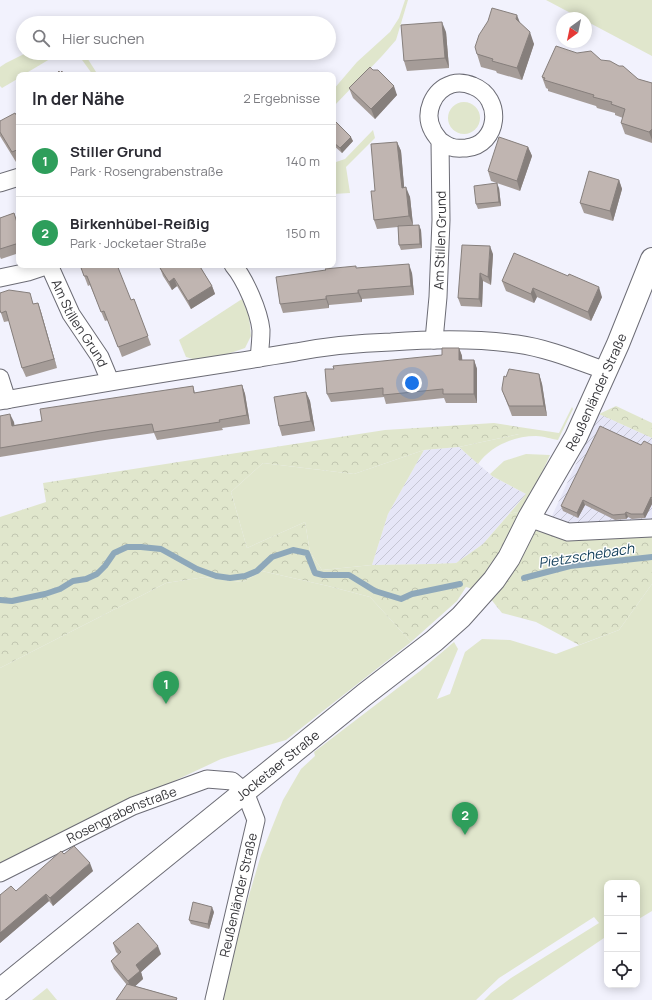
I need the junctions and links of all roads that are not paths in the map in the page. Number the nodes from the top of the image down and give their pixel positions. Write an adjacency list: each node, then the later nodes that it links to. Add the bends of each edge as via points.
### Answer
1 (440, 141): 9 (street, Am Stillen Grund, via 441,220)
2 (16, 178): 3 (street)
3 (0, 184)
4 (652, 259): 11 (street, Reußenländer Straße)
5 (40, 268): 8 (street, Am Stillen Grund)
6 (50, 268): 13 (street, Am Stillen Grund, via 71,314 100,357)
7 (236, 268): 10 (street, via 256,306 261,330)
8 (0, 278)
9 (434, 340): 10 (street, Am Stillen Grund, via 350,344); 11 (street, Am Stillen Grund, via 470,340 535,347)
10 (259, 358): 13 (street, Am Stillen Grund)
11 (606, 371): 15 (street, Reußenländer Straße, via 576,437)
12 (0, 378): 14 (street, Am Stillen Grund)
13 (110, 381): 14 (street, Am Stillen Grund)
14 (3, 401)
15 (530, 518): 16 (street, via 568,532); 17 (street, Jocketaer Straße, via 494,580 461,617)
16 (652, 528)
17 (245, 792): 18 (street, Rosengrabenstraße, via 232,781 207,779 133,806); 19 (street, Jocketaer Straße); 20 (street, Reußenländer Straße, via 256,820)
18 (0, 873)
19 (0, 990)
20 (214, 1000)

